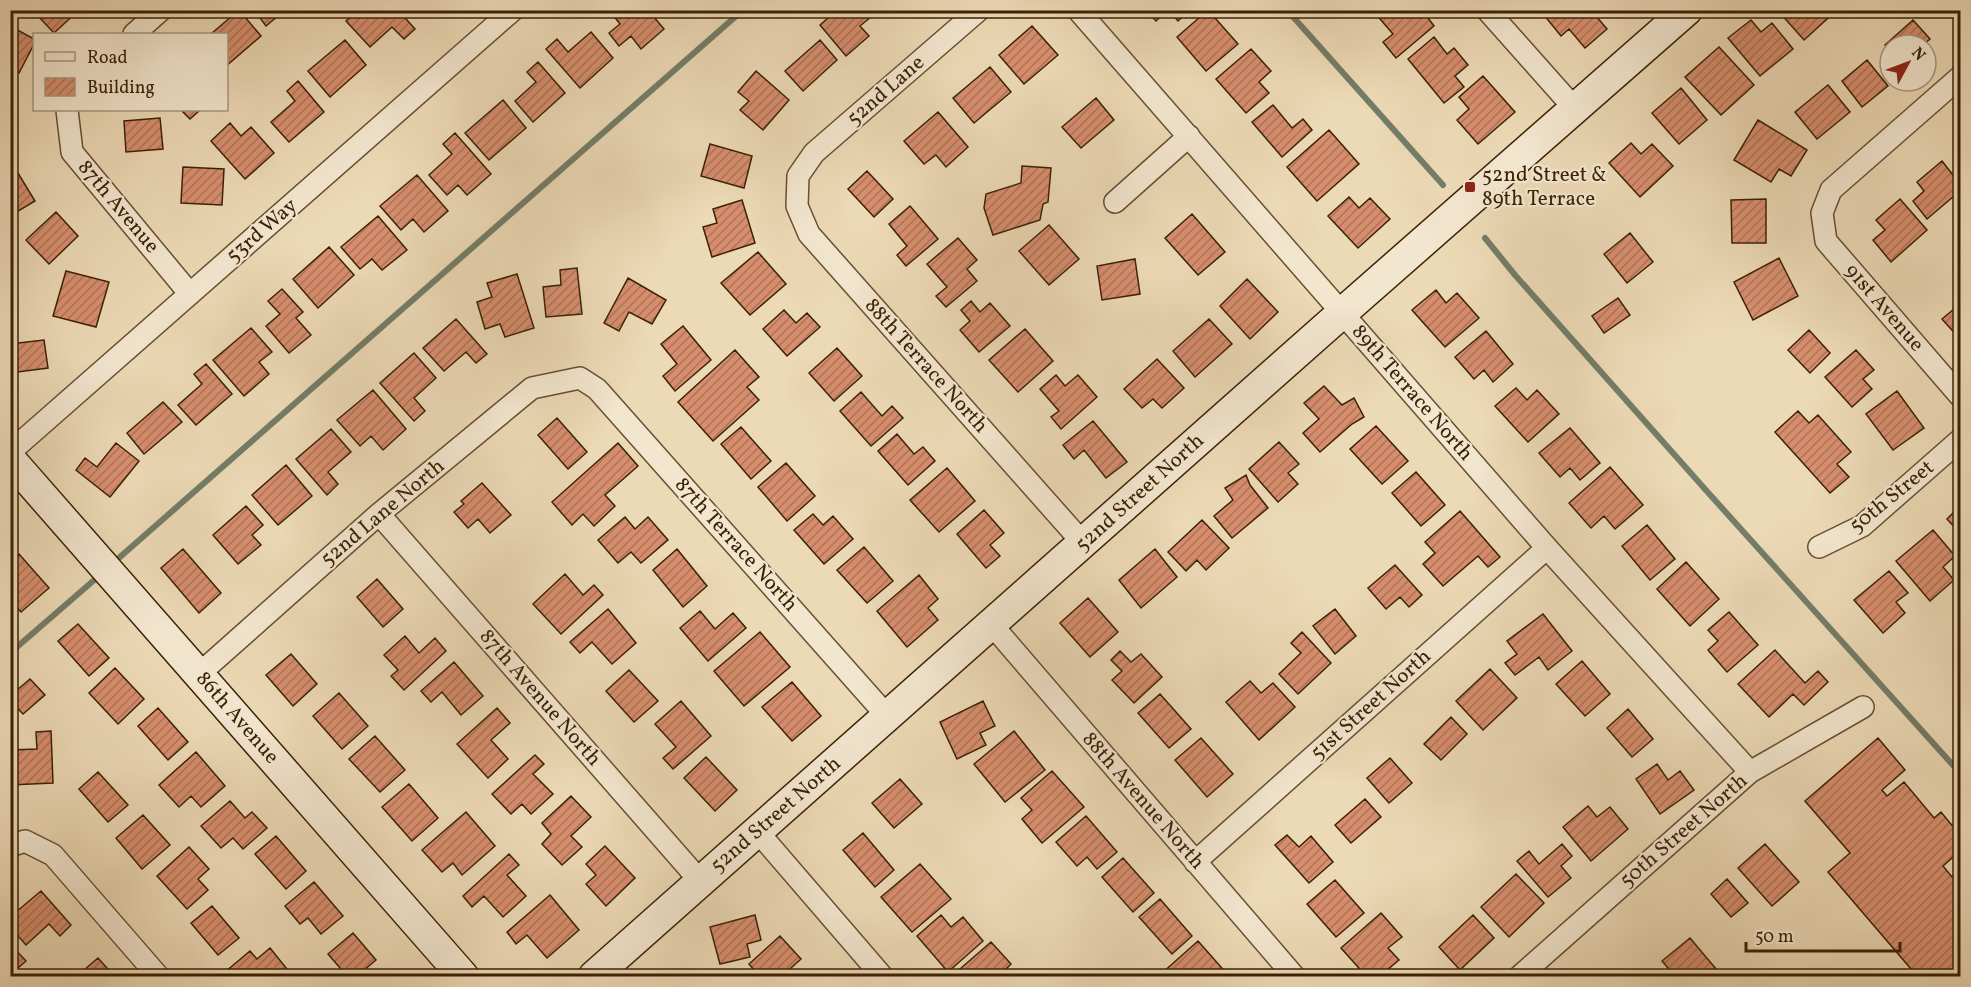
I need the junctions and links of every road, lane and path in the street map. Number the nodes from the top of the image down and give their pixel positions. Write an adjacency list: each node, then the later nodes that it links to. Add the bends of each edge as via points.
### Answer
1 (161, 10): 7 (street)
2 (513, 10): 14 (street, 53rd Way)
3 (979, 10): 12 (street, 52nd Lane, via 814,153)
4 (1078, 10): 11 (street, 89th Terrace North)
5 (1488, 10): 9 (street)
6 (1687, 10): 9 (street, 52nd Street North)
7 (135, 33)
8 (1960, 76): 17 (street, 91st Avenue, via 1831,190 1822,213 1826,241)
9 (1575, 110): 15 (street, 52nd Street North)
10 (67, 111): 14 (street, 87th Avenue, via 72,152)
11 (1189, 136): 13 (street); 15 (street, 89th Terrace North)
12 (798, 176): 22 (street, 88th Terrace North, via 797,206 809,234)
13 (1115, 202)
14 (190, 294): 19 (street, 53rd Way)
15 (1342, 313): 22 (street, 52nd Street North); 24 (street, 89th Terrace North)
16 (580, 378): 21 (street, 52nd Lane North, via 532,388); 28 (street, 87th Terrace North, via 597,388)
17 (1960, 396)
18 (1960, 441): 23 (street, 50th Street, via 1862,526)
19 (10, 452)
20 (10, 459): 26 (street, 86th Avenue)
21 (379, 514): 26 (street, 52nd Lane North); 33 (street, 87th Avenue North)
22 (1083, 543): 25 (street, 52nd Street North)
23 (1819, 547)
24 (1547, 548): 29 (street, 89th Terrace North); 32 (street, 51st Street North)
25 (992, 625): 28 (street, 52nd Street North); 32 (street, 88th Avenue North)
26 (199, 674): 35 (street, 86th Avenue)
27 (1863, 707): 29 (street, 50th Street North)
28 (888, 717): 30 (street, 52nd Street North)
29 (1749, 772): 39 (street, 50th Street North)
30 (758, 832): 33 (street, 52nd Street North); 37 (street)
31 (18, 844): 34 (street, via 53,855)
32 (1194, 862): 38 (street, 88th Avenue North)
33 (701, 882): 36 (street, 52nd Street North)
34 (158, 976)
35 (463, 976)
36 (594, 976)
37 (882, 976)
38 (1294, 976)
39 (1520, 976)

